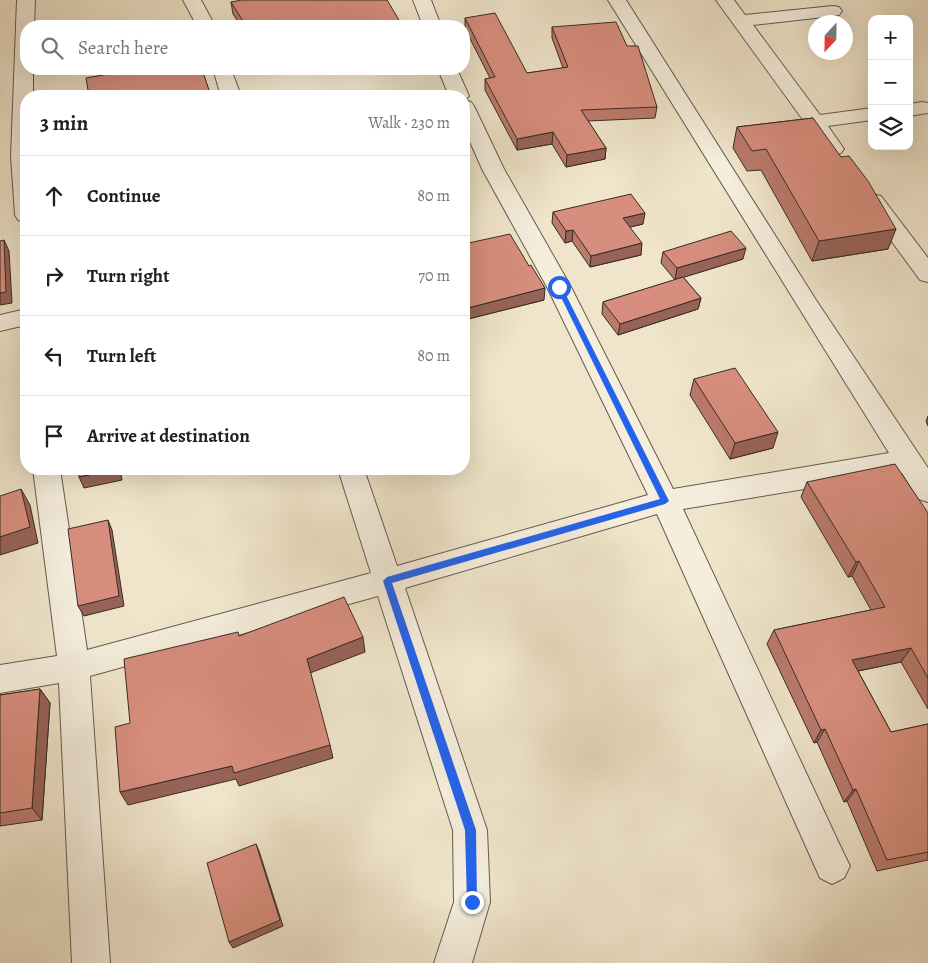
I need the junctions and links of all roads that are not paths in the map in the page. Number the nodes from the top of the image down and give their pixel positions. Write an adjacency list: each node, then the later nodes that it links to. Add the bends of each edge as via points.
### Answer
1 (26, 0): 7 (street)
2 (192, 0): 8 (street)
3 (422, 0): 9 (street)
4 (618, 0): 23 (street)
5 (725, 0): 10 (street)
6 (833, 12): 10 (street)
7 (25, 20)
8 (203, 20)
9 (430, 20)
10 (740, 21): 19 (street)
11 (24, 75): 14 (street)
12 (224, 75): 15 (street)
13 (450, 75): 16 (street)
14 (23, 90)
15 (229, 90)
16 (456, 90)
17 (868, 115): 19 (street)
18 (470, 119): 27 (street, via 493,169 559,287)
19 (814, 122): 20 (street)
20 (928, 274)
21 (20, 318): 22 (street)
22 (0, 323)
23 (908, 461): 26 (street); 27 (street)
24 (47, 475): 29 (street)
25 (353, 475): 28 (street)
26 (928, 492)
27 (665, 501): 28 (street); 31 (street)
28 (387, 581): 29 (street); 33 (street, via 470,830 472,902)
29 (74, 667): 30 (street); 32 (street)
30 (0, 679)
31 (832, 866)
32 (91, 963)
33 (453, 963)

